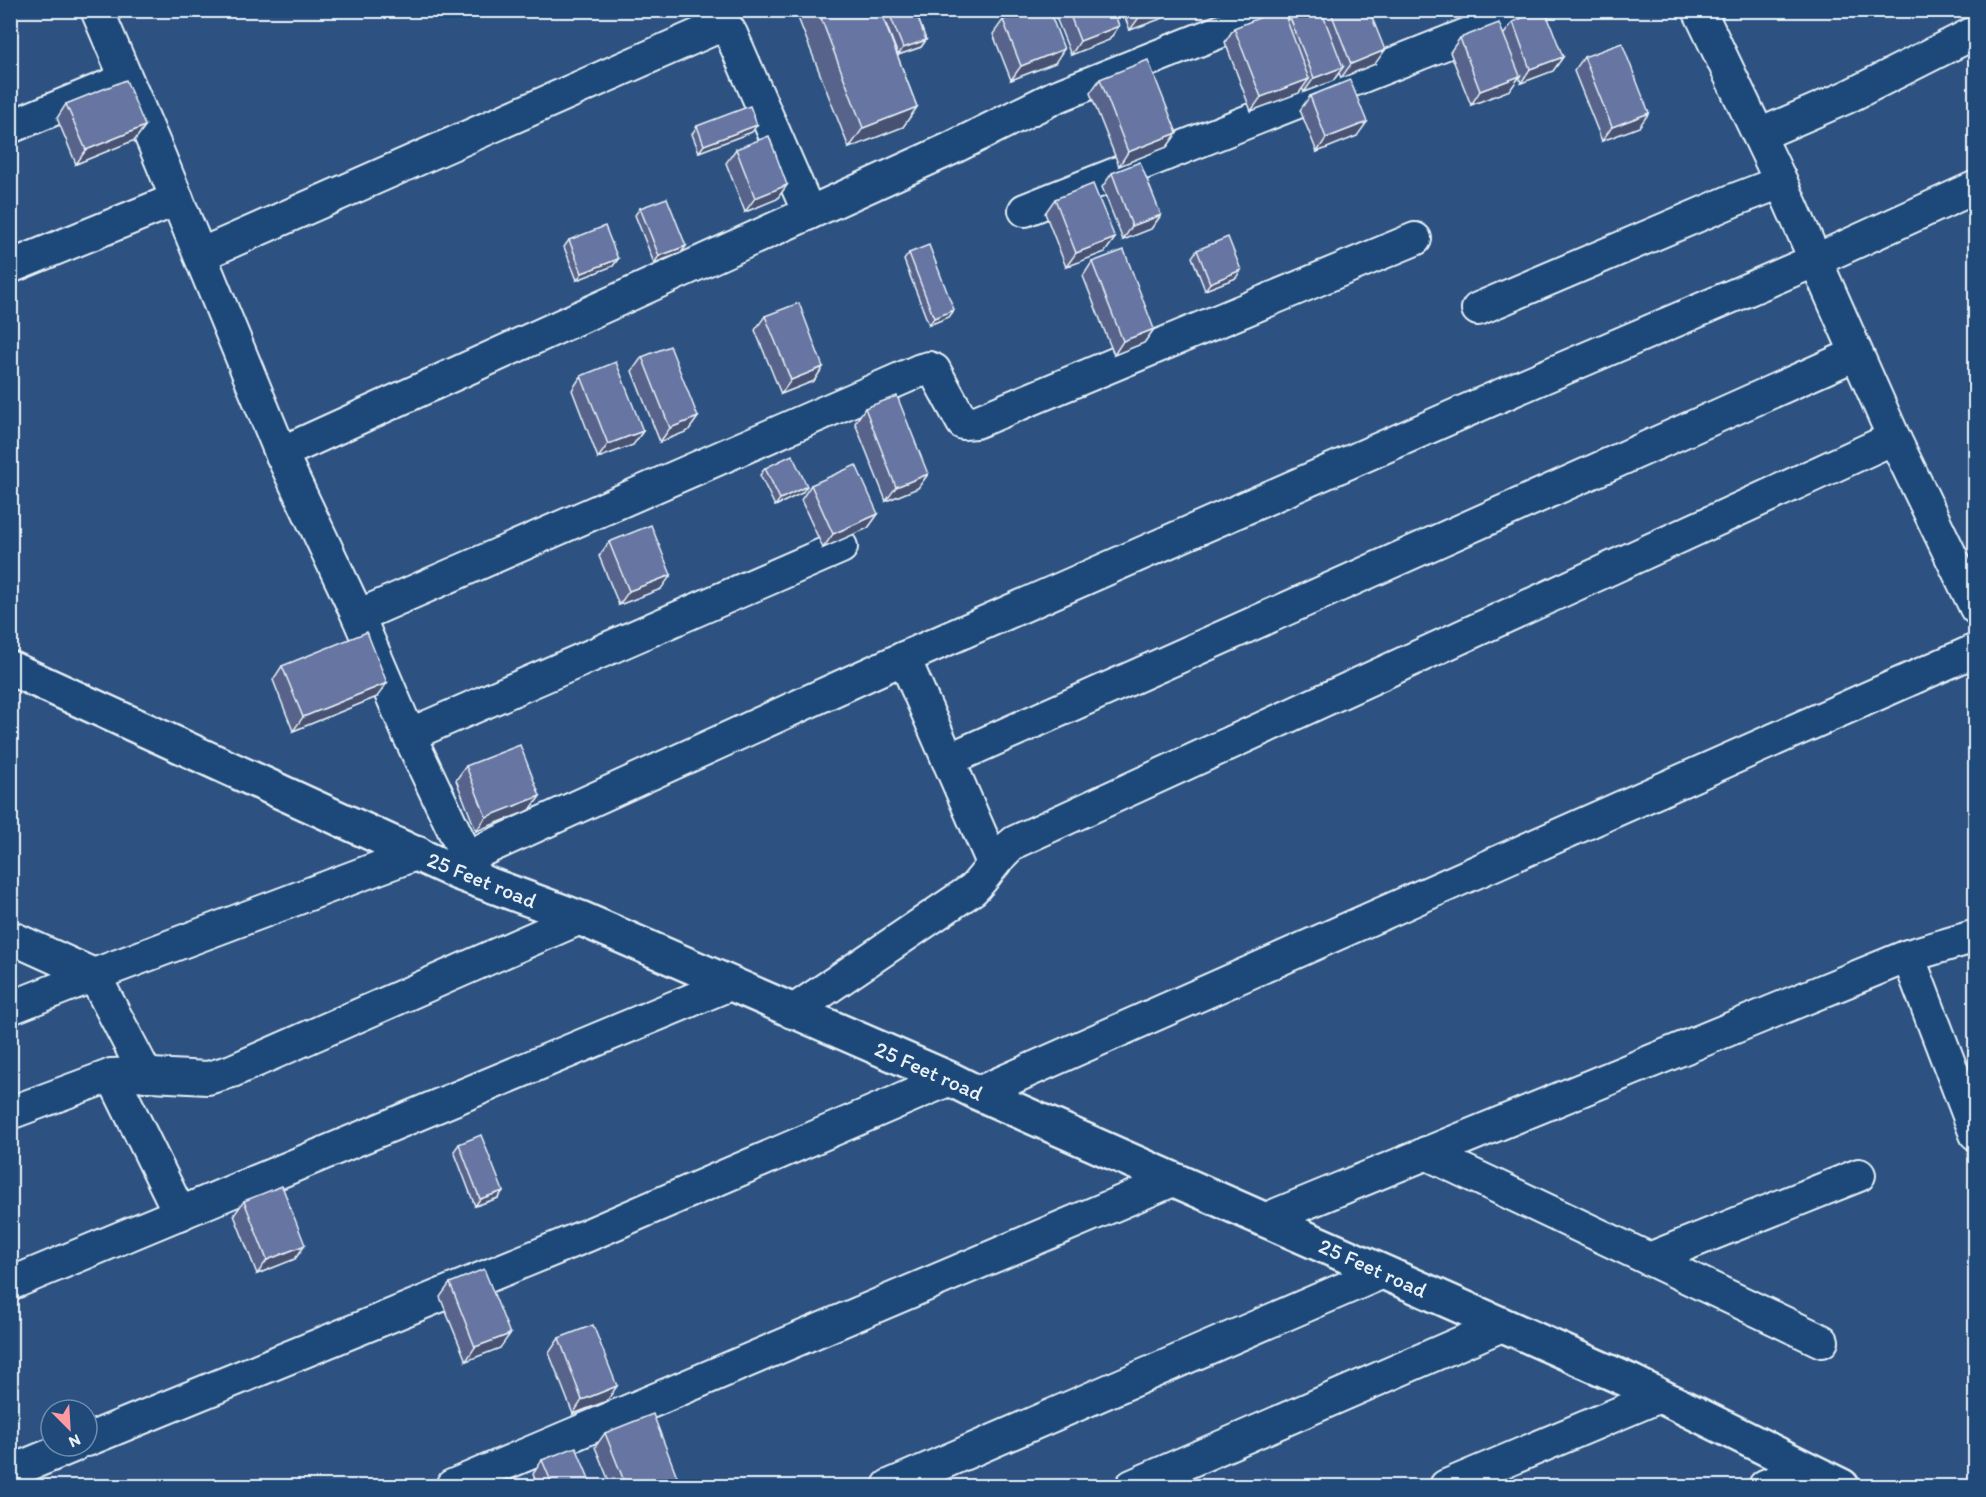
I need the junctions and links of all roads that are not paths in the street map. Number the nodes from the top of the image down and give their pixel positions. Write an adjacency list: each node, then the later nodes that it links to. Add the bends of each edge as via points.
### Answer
1 (97, 10): 6 (street)
2 (1274, 10): 13 (street, via 1055,97)
3 (1529, 10): 12 (street)
4 (1699, 10): 8 (street)
5 (1976, 32): 8 (street, via 1847,97)
6 (126, 79): 7 (street); 11 (street)
7 (10, 127)
8 (1759, 135): 9 (street)
9 (1781, 182): 16 (street); 18 (street)
10 (1976, 187): 16 (street)
11 (177, 199): 15 (street); 17 (street)
12 (1025, 210)
13 (809, 213): 15 (street, via 731,34 728,29 717,27); 21 (street)
14 (1415, 239): 24 (street, via 976,422 963,423 934,370 921,370)
15 (200, 255): 21 (street)
16 (1814, 261): 19 (street); 26 (street)
17 (10, 267)
18 (1478, 309)
19 (1857, 354): 20 (street); 29 (street)
20 (1894, 438): 23 (street); 31 (street, via 1015,842)
21 (281, 453): 24 (street)
22 (841, 547): 28 (street)
23 (1976, 608)
24 (358, 616): 28 (street)
25 (1976, 650): 43 (street)
26 (904, 658): 29 (street); 32 (street)
27 (10, 668): 30 (street, 25 Feet road)
28 (409, 735): 32 (street)
29 (948, 760): 31 (street)
30 (418, 854): 32 (street, 25 Feet road, via 458,873); 37 (street)
31 (993, 863): 40 (street, via 974,889)
32 (472, 869): 33 (street, 25 Feet road)
33 (580, 918): 38 (street, 25 Feet road); 42 (street, via 232,1071 208,1078)
34 (1976, 936): 36 (street)
35 (10, 937): 37 (street)
36 (1908, 956): 45 (street); 46 (street)
37 (94, 975): 39 (street); 42 (street)
38 (730, 984): 40 (street, 25 Feet road); 49 (street)
39 (10, 1008)
40 (792, 1011): 43 (street, 25 Feet road)
41 (112, 1075): 42 (street); 44 (street); 49 (street)
42 (146, 1075)
43 (964, 1086): 48 (street, 25 Feet road); 57 (street)
44 (10, 1113)
45 (1976, 1134)
46 (1426, 1153): 50 (street); 51 (street)
47 (1859, 1175): 51 (street)
48 (1173, 1180): 50 (street, 25 Feet road); 61 (street)
49 (180, 1214): 53 (street)
50 (1264, 1220): 52 (street, 25 Feet road)
51 (1648, 1259): 55 (street)
52 (1383, 1272): 54 (street, 25 Feet road); 63 (street)
53 (10, 1284)
54 (1502, 1325): 56 (street, 25 Feet road); 64 (street)
55 (1822, 1341)
56 (1660, 1396): 59 (street, 25 Feet road); 65 (street)
57 (99, 1435)
58 (44, 1458): 60 (street)
59 (1806, 1469): 66 (street); 67 (street, 25 Feet road)
60 (10, 1472)
61 (512, 1475): 62 (street)
62 (452, 1486)
63 (889, 1486)
64 (1132, 1486)
65 (1446, 1486)
66 (1765, 1486)
67 (1842, 1486)

